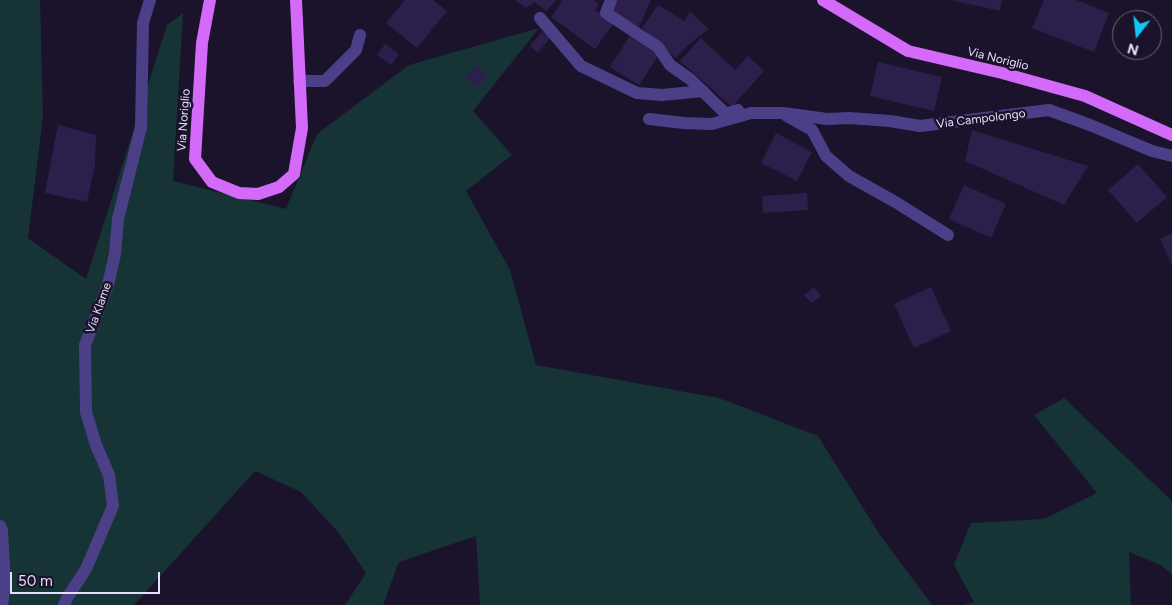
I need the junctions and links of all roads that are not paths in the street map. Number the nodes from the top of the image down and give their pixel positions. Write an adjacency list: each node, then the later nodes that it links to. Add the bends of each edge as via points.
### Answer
1 (150, 0): 18 (street, Via Klame, via 143,23 141,127 118,220 108,285 85,345 86,412 109,475 113,506 86,569)
2 (210, 0): 8 (main road, Via Noriglio, via 202,43 195,159 212,182 239,193 258,194 279,187 294,174 302,128)
3 (296, 0): 8 (main road, Via Noriglio)
4 (611, 0): 9 (street, Via Campolongo, via 606,13 658,47 670,65)
5 (823, 0): 13 (main road, Via Noriglio, via 908,51 1086,96)
6 (540, 18): 9 (street, via 581,66 637,93 662,95)
7 (360, 35): 8 (street, via 356,50 325,81)
8 (299, 81)
9 (703, 91): 10 (street, Via Campolongo, via 726,114 740,110)
10 (750, 113): 11 (street, Via Campolongo); 12 (street, Via Campolongo, via 712,124)
11 (783, 113): 14 (street, Via Campolongo, via 920,126 1049,110); 15 (street, via 812,130 826,156 849,176)
12 (649, 119)
13 (1172, 135)
14 (1172, 156)
15 (948, 235)
16 (0, 526): 17 (street, via 5,584)
17 (2, 605)
18 (64, 605)

